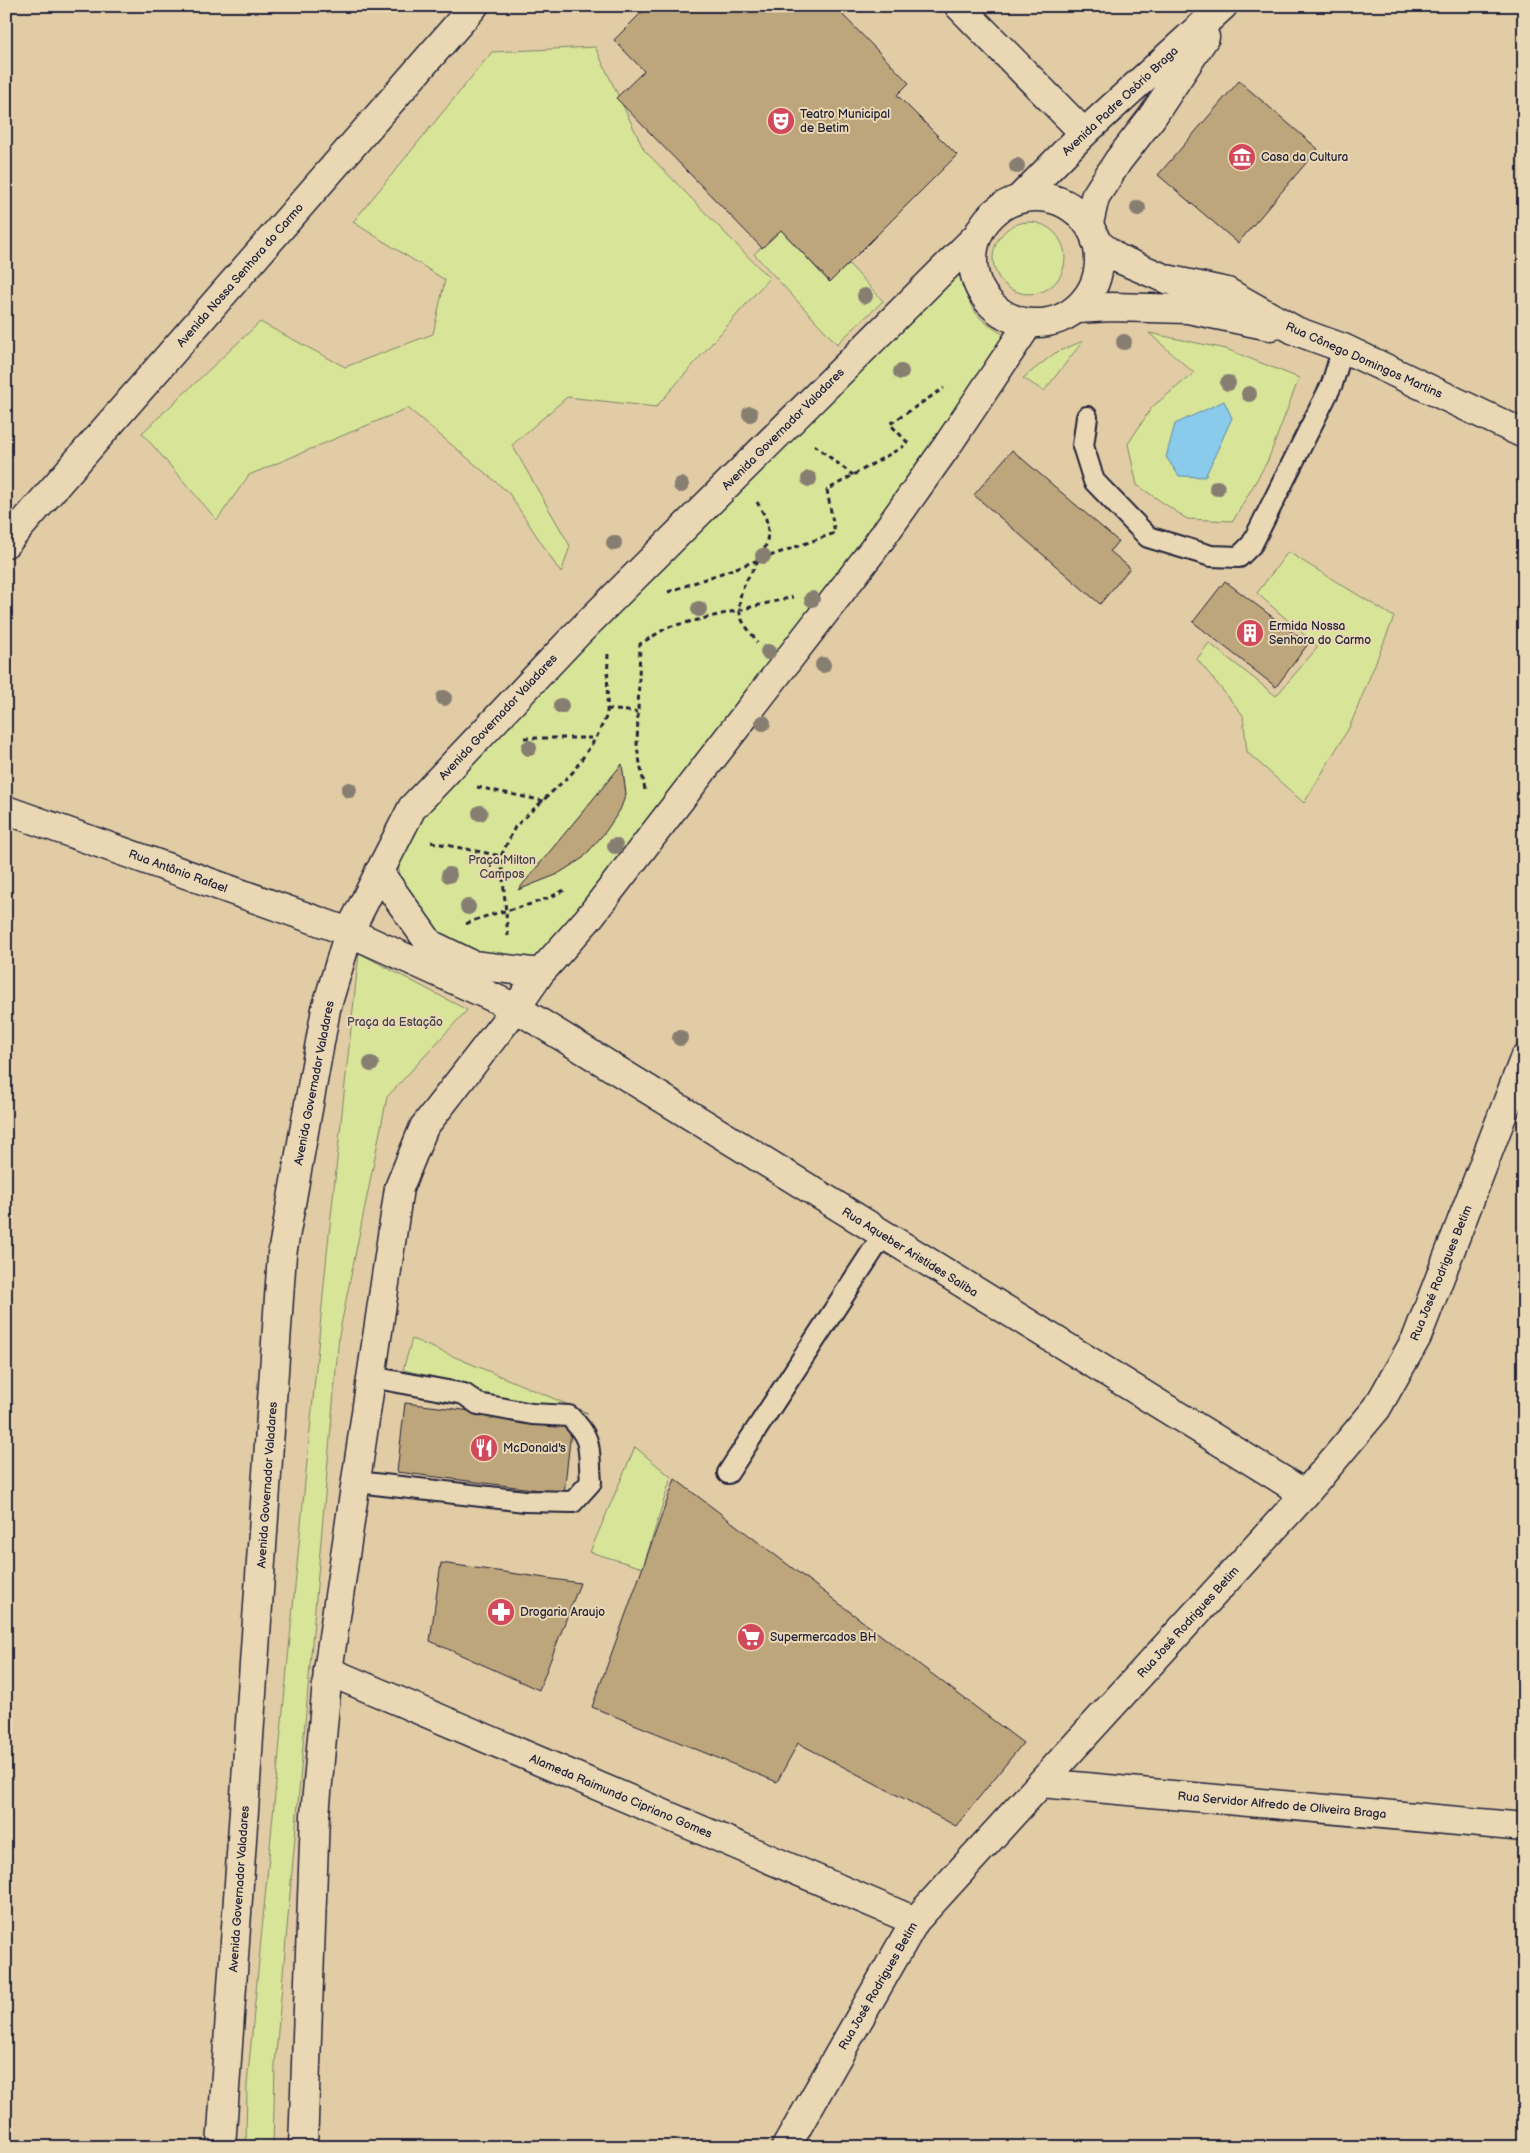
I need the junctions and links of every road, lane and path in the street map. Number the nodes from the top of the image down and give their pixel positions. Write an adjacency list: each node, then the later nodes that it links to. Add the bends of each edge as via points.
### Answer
1 (474, 6): 20 (street, Avenida Nossa Senhora do Carmo)
2 (959, 6): 4 (street)
3 (1224, 6): 4 (street, Avenida Padre Osório Braga); 6 (street, Avenida Padre Osório Braga, via 1095,197)
4 (1084, 133): 5 (street, Avenida Padre Osório Braga)
5 (1019, 198): 6 (street, via 1051,198 1067,205); 7 (street, via 1001,207)
6 (1092, 232): 8 (street, via 1099,260 1097,278); 10 (street, Rua Cônego Domingos Martins, via 1117,258 1166,279 1227,292)
7 (977, 236): 9 (street, via 973,269 978,286 998,311); 37 (street, Avenida Governador Valadares, via 576,635 419,800)
8 (1077, 309): 9 (street, via 1047,322); 10 (street, via 1188,309)
9 (1029, 323): 43 (street, via 873,550 588,919)
10 (1296, 332): 11 (street, Rua Cônego Domingos Martins)
11 (1343, 348): 13 (lane, via 1332,384 1252,544 1239,558 1211,556 1148,537 1094,481 1083,446); 14 (street, Rua Cônego Domingos Martins)
12 (947, 386): 18 (path, via 890,424 908,444)
13 (1087, 417)
14 (1524, 434)
15 (821, 438): 16 (path)
16 (814, 445): 17 (path); 18 (path)
17 (806, 452)
18 (853, 475): 21 (path, via 827,490 835,533)
19 (748, 506): 21 (path, via 755,499 767,522 767,548)
20 (6, 543)
21 (758, 560): 22 (path); 24 (path, via 745,582)
22 (662, 594)
23 (797, 596): 24 (path)
24 (740, 609): 26 (path, via 740,615); 28 (path, via 668,627 640,644)
25 (608, 648): 27 (path)
26 (760, 650)
27 (607, 709): 28 (path); 30 (path)
28 (637, 712): 32 (path, via 637,747)
29 (521, 738): 30 (path)
30 (596, 738): 33 (path, via 574,772)
31 (469, 786): 33 (path)
32 (646, 794)
33 (544, 801): 36 (path, via 515,827)
34 (6, 810): 41 (street, Rua Antônio Rafael)
35 (432, 836): 36 (path, via 428,841)
36 (501, 856): 39 (path)
37 (379, 872): 41 (street, Avenida Governador Valadares); 43 (street, via 430,944 473,965)
38 (574, 884): 39 (path, via 559,894)
39 (506, 911): 40 (path); 42 (path)
40 (461, 927)
41 (350, 932): 44 (street, Rua Antônio Rafael); 55 (street, Avenida Governador Valadares, via 326,1010 282,1254)
42 (508, 942)
43 (540, 973): 44 (street)
44 (516, 1008): 46 (street, Rua Aqueber Aristides Saliba); 47 (street, via 424,1127 399,1188)
45 (1524, 1058): 50 (street, Rua José Rodrigues Betim, via 1417,1337 1378,1408)
46 (883, 1235): 48 (lane); 50 (street, Rua Aqueber Aristides Saliba)
47 (371, 1377): 49 (street); 49 (lane, via 464,1394 478,1404 532,1414 568,1416 583,1429 588,1440 591,1482 573,1502 525,1501)
48 (728, 1473)
49 (357, 1482): 51 (street)
50 (1305, 1494): 52 (street, Rua José Rodrigues Betim)
51 (328, 1671): 54 (street, Alameda Raimundo Cipriano Gomes); 56 (street, via 315,1815)
52 (1041, 1783): 53 (street, Rua Servidor Alfredo de Oliveira Braga); 54 (street, Rua José Rodrigues Betim)
53 (1524, 1827)
54 (915, 1921): 57 (street, Rua José Rodrigues Betim)
55 (221, 2147)
56 (303, 2147)
57 (786, 2147)

